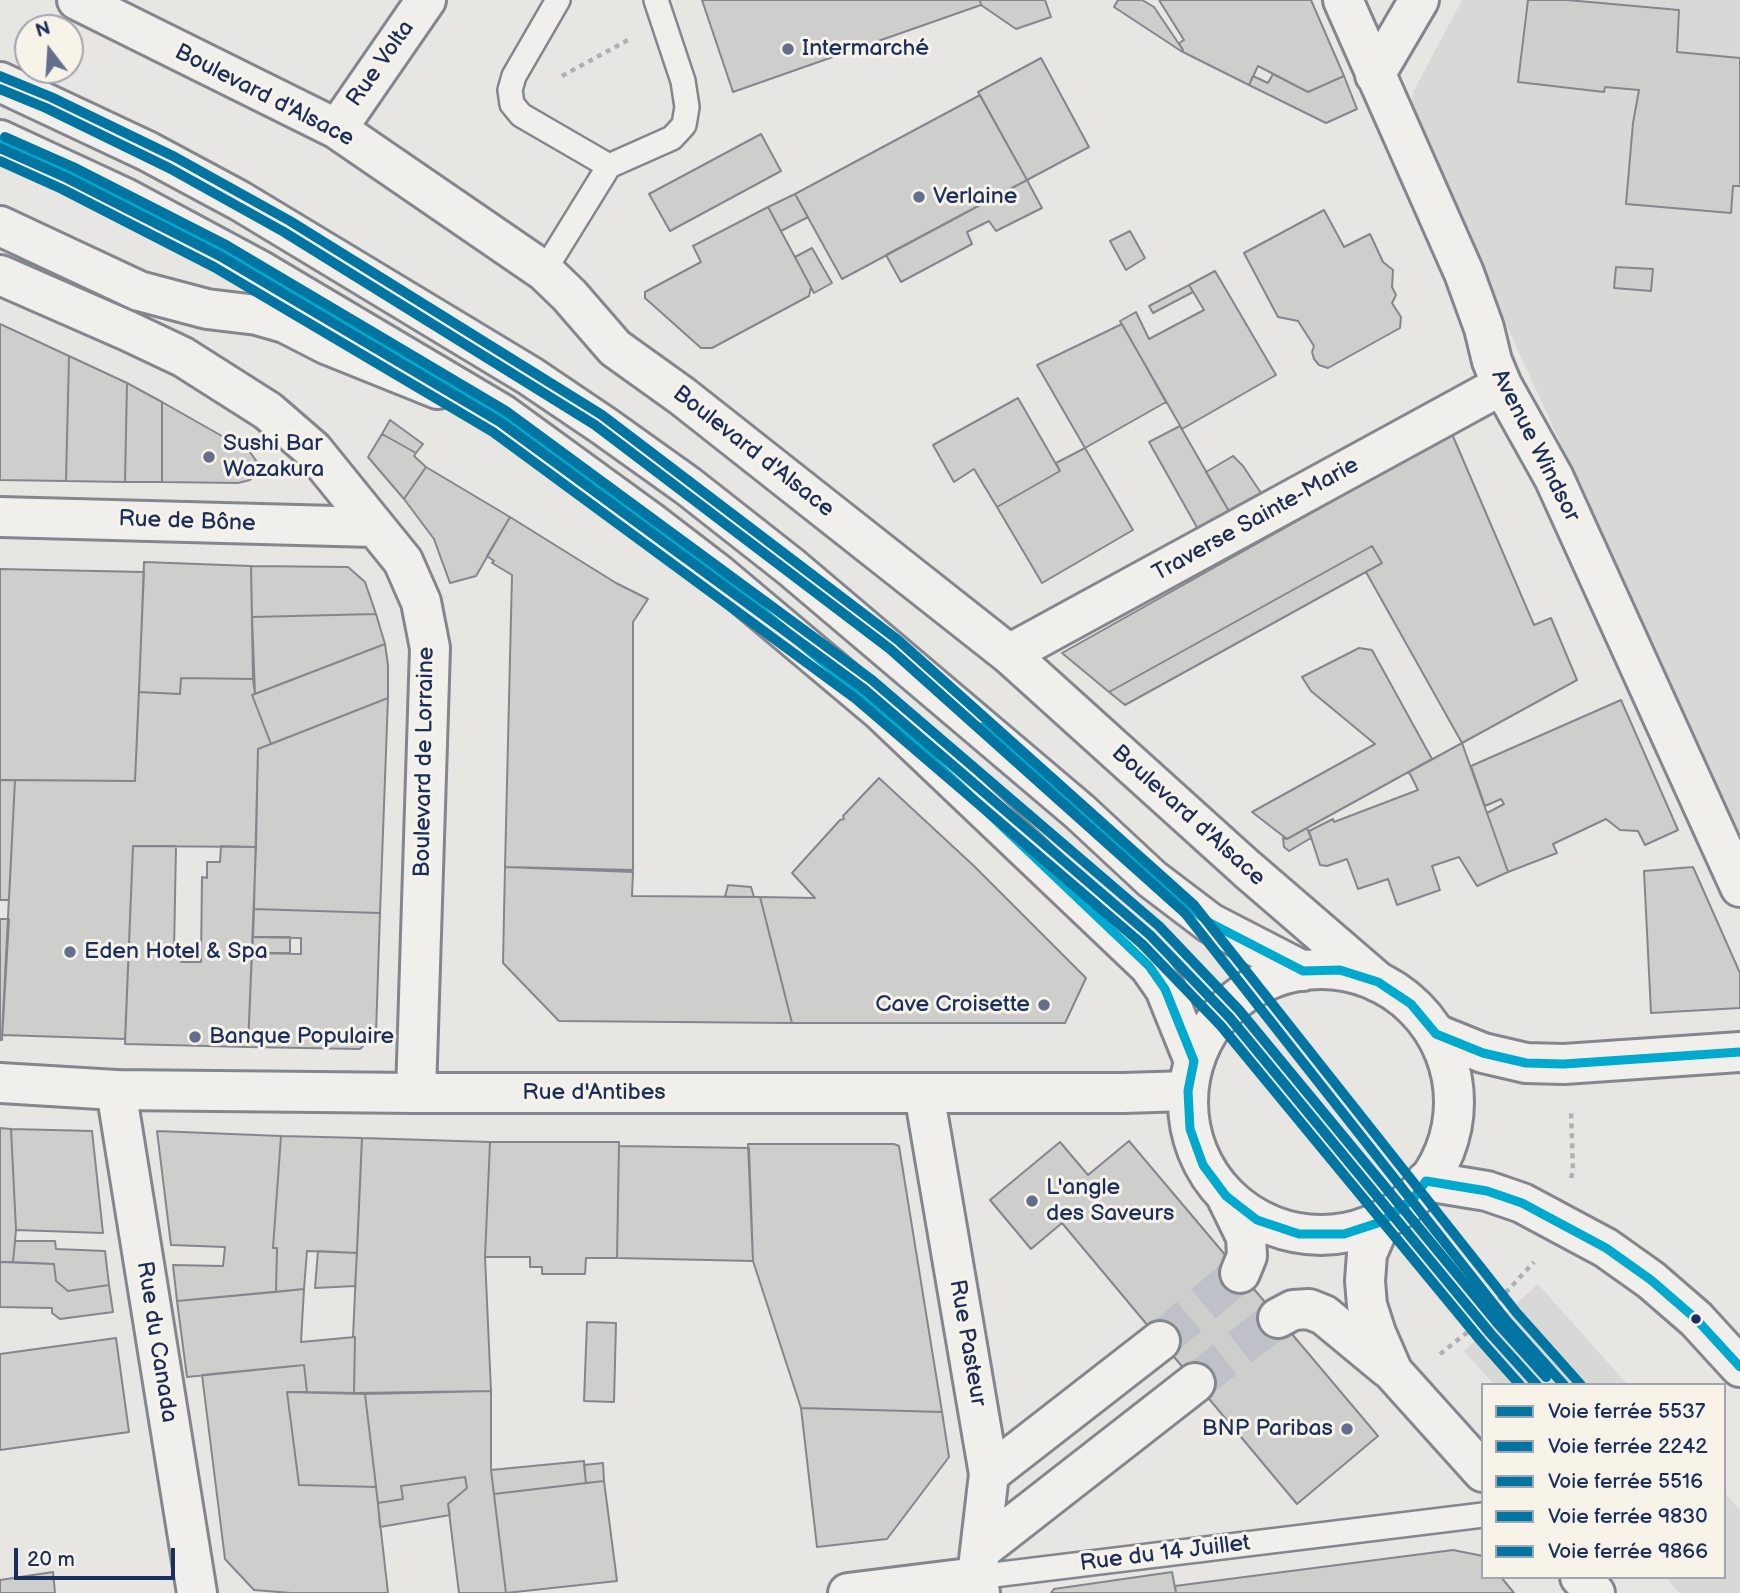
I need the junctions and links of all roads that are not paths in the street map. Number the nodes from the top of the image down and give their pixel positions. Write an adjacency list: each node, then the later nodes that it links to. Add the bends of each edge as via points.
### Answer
1 (77, 0): 9 (main road, Boulevard d'Alsace)
2 (426, 0): 9 (main road, Rue Volta)
3 (558, 0): 11 (lane, via 514,76 512,104 522,115)
4 (1343, 0): 7 (main road, Avenue Windsor)
5 (1419, 0): 7 (main road)
6 (660, 10): 11 (lane, via 683,80 684,125 672,138)
7 (1375, 75): 17 (main road, Avenue Windsor, via 1464,273)
8 (0, 82): 23 (main road, via 240,201 593,418 791,567 1080,812 1152,879 1210,923)
9 (337, 128): 13 (main road, Boulevard d'Alsace)
10 (0, 140): 18 (main road, via 206,240)
11 (609, 166): 13 (lane)
12 (0, 226): 15 (main road, via 139,291)
13 (544, 271): 21 (main road, Boulevard d'Alsace, via 615,348)
14 (0, 275): 16 (main road, Boulevard de Lorraine)
15 (207, 309): 16 (main road); 18 (main road, via 285,323 326,345)
16 (183, 357): 20 (main road, Boulevard de Lorraine, via 268,411 313,450)
17 (1502, 385): 21 (main road, Traverse Sainte-Marie); 22 (main road, Avenue Windsor, via 1554,478)
18 (502, 414): 27 (main road, via 698,559 881,711 1149,966 1168,995)
19 (0, 517): 20 (main road, Rue de Bône)
20 (373, 527): 30 (main road, Boulevard de Lorraine, via 403,561 421,602 430,648)
21 (1009, 654): 24 (main road, Boulevard d'Alsace)
22 (1740, 887)
23 (1303, 971): 24 (main road, via 1340,970); 27 (main road, via 1267,981 1233,1002 1207,1032)
24 (1378, 982): 25 (main road, via 1411,1004)
25 (1436, 1034): 26 (main road, via 1526,1063); 32 (main road, via 1451,1071 1454,1104 1450,1137)
26 (1740, 1052)
27 (1191, 1076): 31 (main road, Rue d'Antibes, via 1123,1093); 33 (main road, via 1189,1129 1203,1165)
28 (0, 1083): 29 (main road, Rue d'Antibes)
29 (116, 1090): 30 (main road, Rue d'Antibes); 46 (main road, Rue du Canada)
30 (416, 1093): 31 (main road, Rue d'Antibes)
31 (923, 1093): 42 (main road, Rue Pasteur)
32 (1426, 1181): 34 (main road, via 1413,1199); 38 (main road, via 1487,1191 1522,1203 1606,1248 1696,1319)
33 (1226, 1196): 34 (main road, via 1256,1220 1299,1234 1344,1234); 35 (main road, via 1245,1237 1247,1256)
34 (1381, 1222): 39 (main road, via 1367,1254 1365,1281 1367,1305)
35 (1240, 1273)
36 (1278, 1318): 39 (main road, via 1293,1310 1309,1309 1324,1315)
37 (1160, 1340): 42 (main road)
38 (1740, 1367)
39 (1393, 1372): 41 (main road)
40 (1195, 1383): 44 (main road)
41 (1481, 1470)
42 (989, 1474): 44 (main road, Rue Pasteur)
43 (1481, 1515): 44 (lane, Rue du 14 Juillet)
44 (979, 1573): 47 (main road, Rue du 14 Juillet)
45 (1582, 1579): 48 (main road)
46 (197, 1593)
47 (848, 1593)
48 (1595, 1593)

